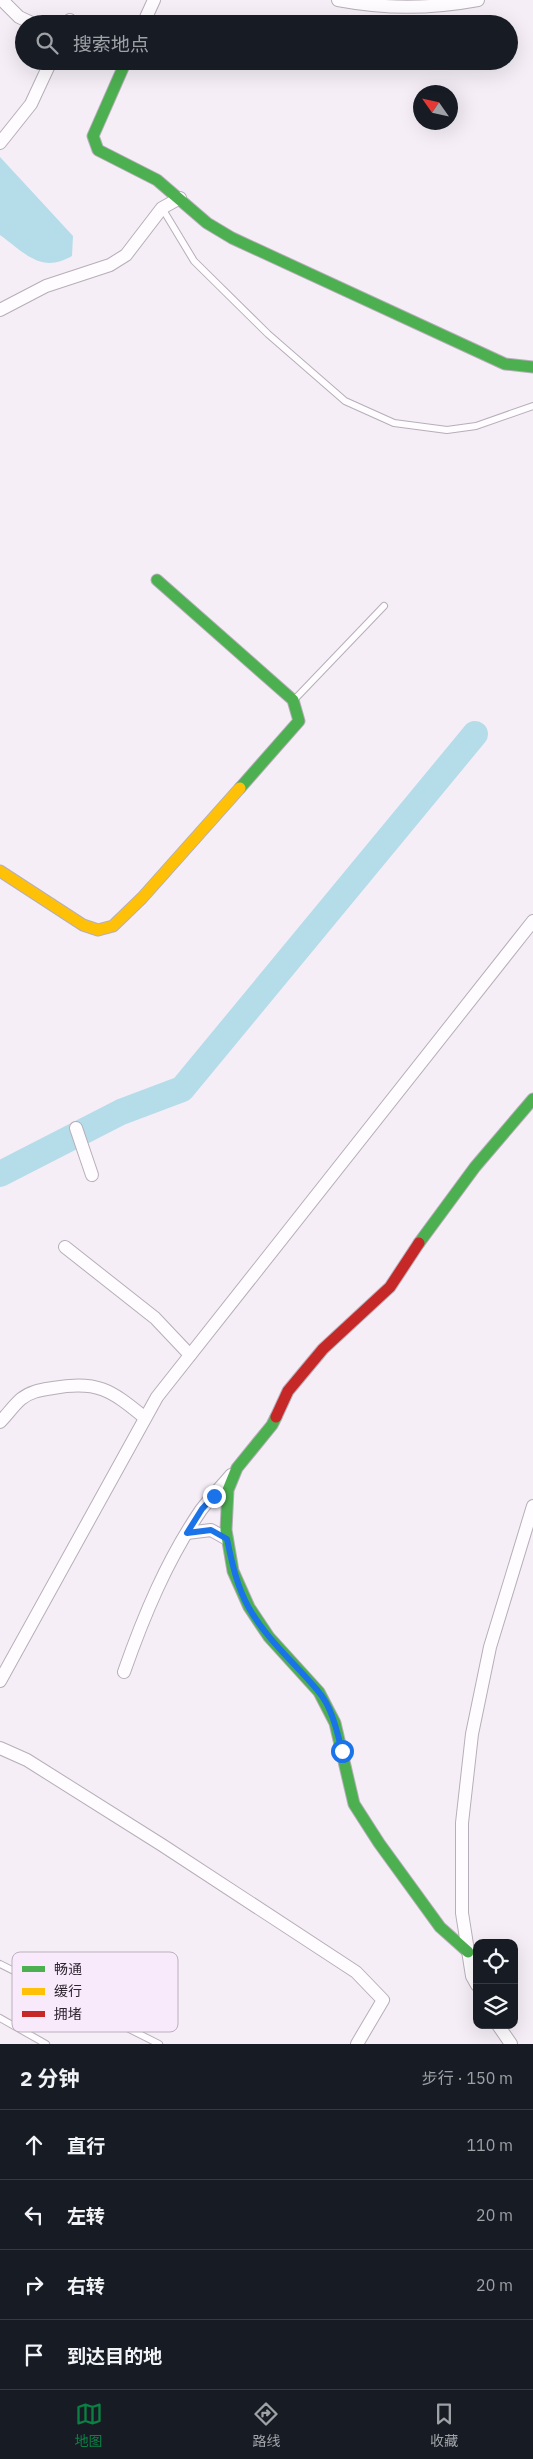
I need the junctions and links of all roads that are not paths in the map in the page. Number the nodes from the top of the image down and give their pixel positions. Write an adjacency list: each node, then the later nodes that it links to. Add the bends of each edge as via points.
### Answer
1 (2, 0): 5 (street)
2 (154, 0): 6 (street)
3 (338, 0): 4 (street, via 378,7 428,7)
4 (478, 0)
5 (17, 15)
6 (147, 15)
7 (47, 70): 9 (street, via 31,104)
8 (122, 70): 10 (street, via 93,136 98,150 157,180)
9 (0, 143)
10 (180, 198): 11 (street); 13 (street, via 207,223 232,238 505,364)
11 (162, 208): 12 (street, via 126,255 110,265 46,286); 14 (lane, via 194,261 334,394 353,405 394,423 447,430 476,426)
12 (0, 310)
13 (533, 368)
14 (533, 406)
15 (157, 580): 17 (street)
16 (384, 606): 17 (lane)
17 (293, 700): 18 (street, via 299,721 142,898 113,926 98,930 83,925)
18 (0, 871)
19 (533, 921): 24 (street)
20 (533, 1099): 27 (street, via 433,1221 390,1287 323,1349 288,1391 272,1425)
21 (76, 1128): 22 (street)
22 (92, 1175)
23 (65, 1247): 24 (street, via 156,1318)
24 (190, 1355): 25 (street)
25 (144, 1417): 26 (street, via 100,1388 79,1384 34,1391 21,1399); 32 (street)
26 (0, 1422)
27 (237, 1468): 29 (street, via 202,1509); 30 (street, via 228,1490)
28 (533, 1506): 34 (street, via 490,1647 472,1734 462,1823 462,1913)
29 (187, 1533): 30 (street, via 211,1530); 31 (street, via 160,1581)
30 (227, 1539): 34 (street, via 233,1571 249,1607 269,1637 319,1692 336,1723 354,1804 440,1928)
31 (124, 1672)
32 (0, 1681)
33 (0, 1748): 45 (street, via 27,1760 356,1972 383,2000)
34 (468, 1952): 37 (street)
35 (0, 1964): 36 (lane)
36 (12, 1970)
37 (476, 1984)
38 (0, 2018): 39 (lane)
39 (12, 2025)
40 (501, 2029): 46 (street)
41 (25, 2032): 43 (lane)
42 (134, 2032): 44 (lane)
43 (46, 2044)
44 (158, 2044)
45 (357, 2044)
46 (511, 2044)

